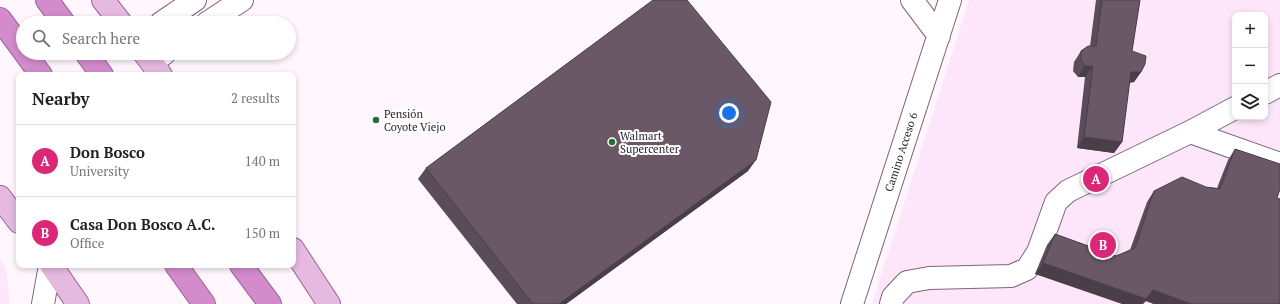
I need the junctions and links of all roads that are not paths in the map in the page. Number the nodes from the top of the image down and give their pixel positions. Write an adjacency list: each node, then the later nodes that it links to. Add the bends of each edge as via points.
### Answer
1 (47, 0): 8 (highway)
2 (57, 0): 9 (highway)
3 (103, 0): 10 (main road)
4 (195, 0): 11 (street)
5 (242, 0): 12 (street)
6 (912, 0): 14 (street)
7 (950, 0): 14 (street, Camino Acceso 6)
8 (59, 16)
9 (65, 16)
10 (116, 16)
11 (171, 16)
12 (218, 16)
13 (0, 19): 15 (highway)
14 (939, 36): 37 (street, Camino Acceso 6)
15 (16, 41)
16 (30, 60): 18 (highway)
17 (91, 60): 19 (highway)
18 (39, 72)
19 (100, 72)
20 (1280, 85): 21 (street)
21 (1268, 91)
22 (1232, 110): 23 (street)
23 (1190, 132): 24 (street); 38 (street, via 1068,191 1056,202 1038,252 1027,270 1011,276 929,278 908,282 893,297)
24 (1280, 164)
25 (0, 197): 26 (main road)
26 (16, 218)
27 (296, 254): 36 (main road)
28 (49, 268): 32 (street)
29 (52, 268): 33 (main road)
30 (178, 268): 34 (highway)
31 (243, 268): 35 (highway)
32 (43, 304)
33 (78, 304)
34 (204, 304)
35 (270, 304)
36 (329, 304)
37 (852, 304)
38 (891, 304)

